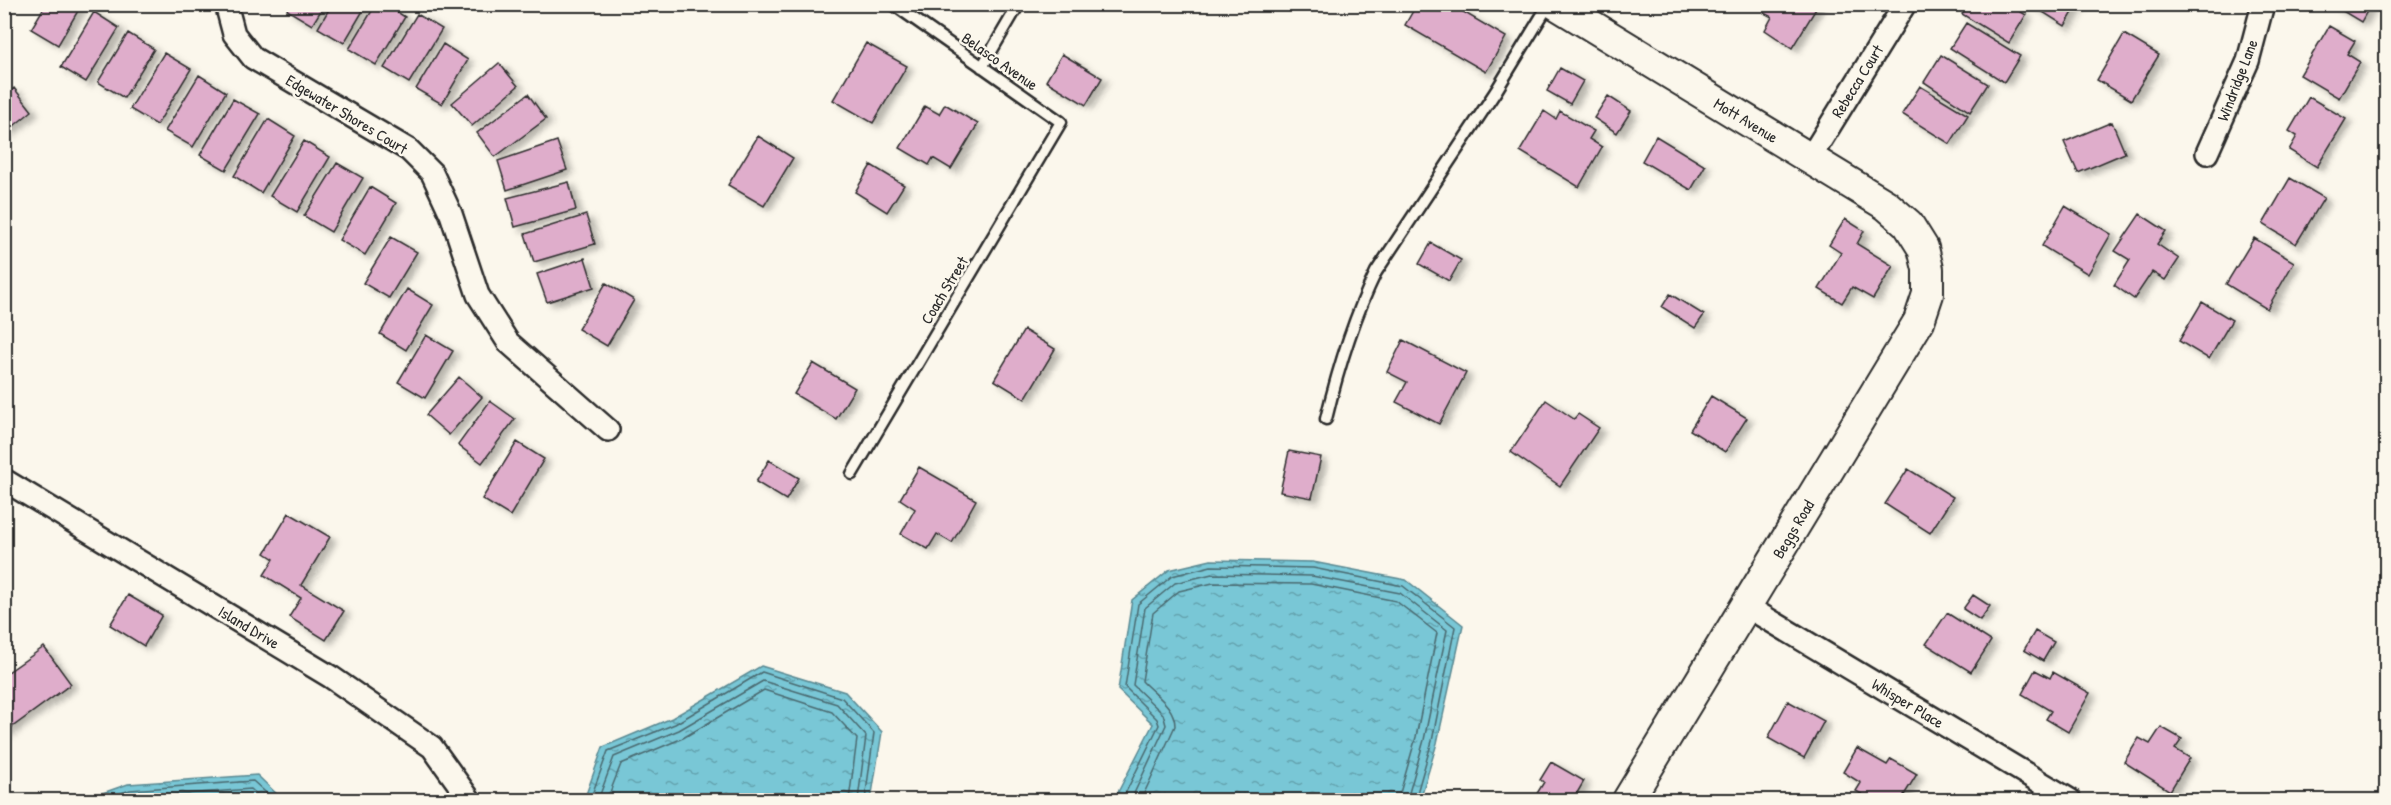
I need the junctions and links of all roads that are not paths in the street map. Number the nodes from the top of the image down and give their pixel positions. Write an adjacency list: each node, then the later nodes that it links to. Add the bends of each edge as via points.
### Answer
1 (226, 4): 14 (street, Edgewater Shores Court, via 234,34 253,58 409,150 432,173 451,214 478,295 508,342)
2 (893, 4): 8 (lane, Belasco Avenue)
3 (1019, 4): 8 (lane)
4 (1550, 4): 13 (lane, via 1376,272 1345,351)
5 (1557, 4): 11 (street, Mott Avenue)
6 (1905, 4): 11 (street, Rebecca Court)
7 (2263, 4): 10 (street, Windridge Lane, via 2248,61)
8 (982, 67): 9 (lane, Belasco Avenue)
9 (1061, 122): 15 (lane, Coach Street)
10 (2207, 153)
11 (1810, 158): 12 (street, Mott Avenue, via 1886,205 1908,224)
12 (1923, 248): 17 (street, Beggs Road, via 1928,294 1919,321)
13 (1326, 419)
14 (608, 430)
15 (852, 474)
16 (4, 480): 18 (street, Island Drive, via 331,677 432,747)
17 (1746, 606): 19 (street, Beggs Road); 20 (street, Whisper Place)
18 (470, 801)
19 (1628, 801)
20 (2070, 801)

